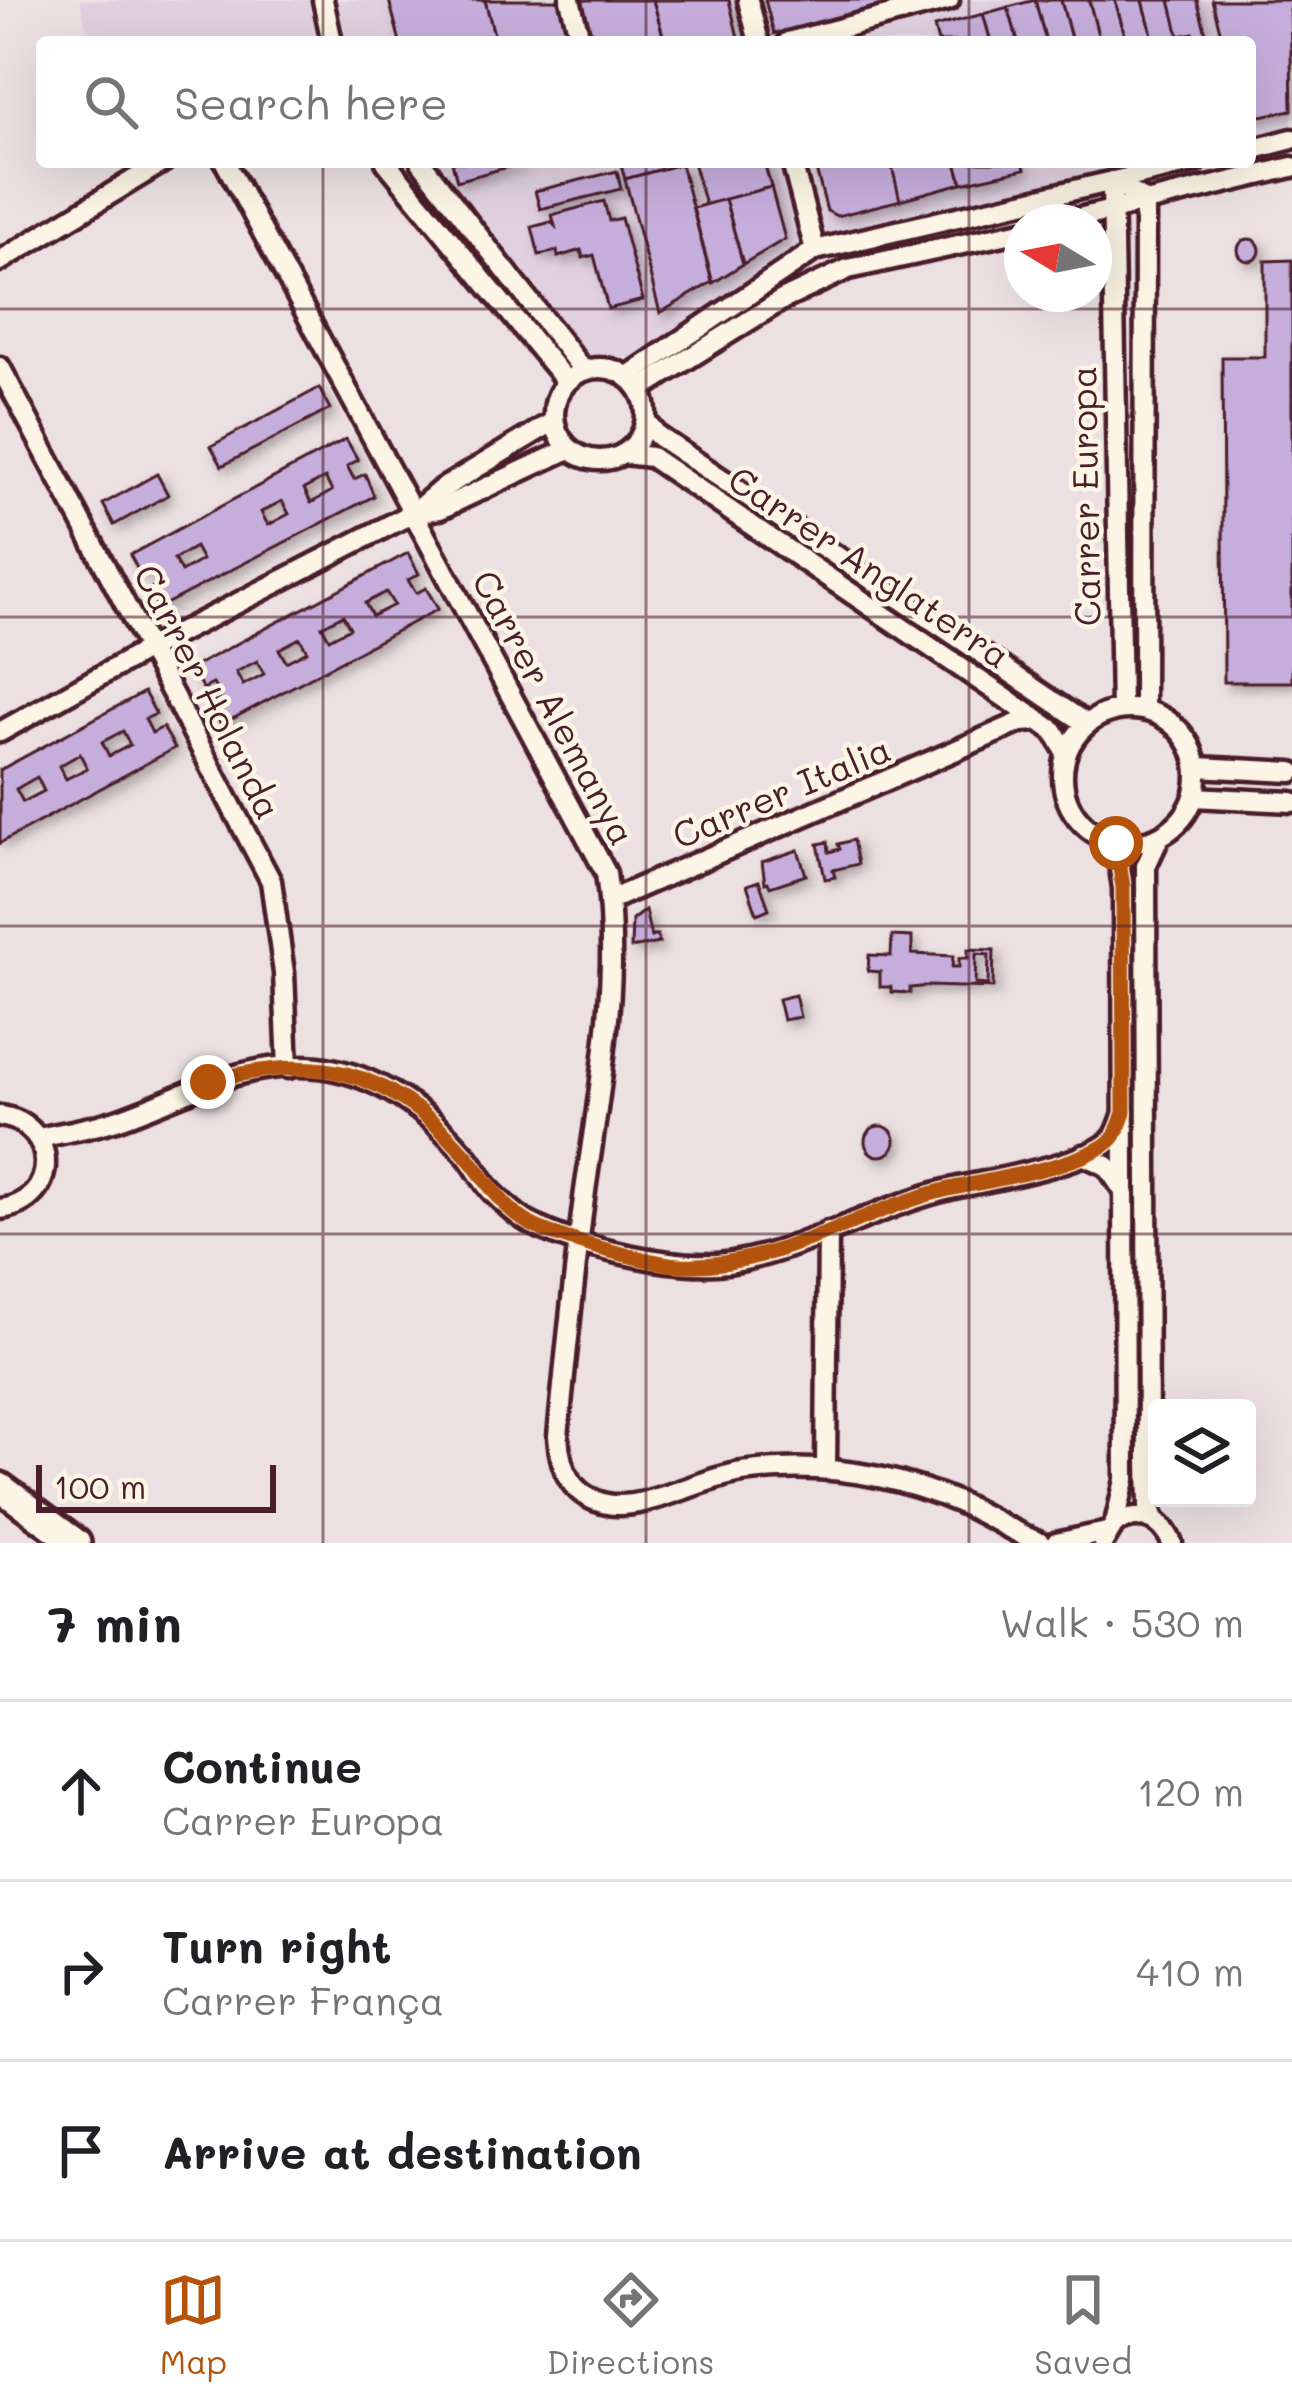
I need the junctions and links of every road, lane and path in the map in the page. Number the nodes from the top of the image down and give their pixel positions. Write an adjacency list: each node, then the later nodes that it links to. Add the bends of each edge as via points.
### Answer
1 (321, 0): 5 (street); 6 (street)
2 (570, 0): 7 (street)
3 (748, 0): 8 (street)
4 (949, 0): 9 (street)
5 (319, 36)
6 (330, 36)
7 (579, 36)
8 (757, 36)
9 (811, 36)
10 (1292, 139): 11 (street)
11 (1256, 148)
12 (1292, 167): 20 (street)
13 (153, 168): 25 (street)
14 (229, 168): 33 (street, Carrer Alemanya)
15 (391, 168): 27 (street)
16 (425, 168): 27 (street)
17 (794, 168): 24 (street)
18 (1169, 168): 19 (street)
19 (1112, 181): 20 (street); 21 (street, Carrer Europa); 24 (street)
20 (1145, 201): 22 (street); 37 (street, Carrer Europa)
21 (1112, 204)
22 (1112, 211): 36 (street, Carrer Europa)
23 (1004, 235): 28 (street, via 848,269)
24 (815, 250): 28 (street)
25 (0, 261)
26 (0, 367): 34 (street, Carrer Holanda)
27 (574, 376): 28 (street, via 605,367); 30 (street, via 554,406)
28 (634, 383): 29 (street)
29 (646, 421): 32 (street); 39 (street, Carrer Anglaterra)
30 (554, 422): 31 (street); 33 (street)
31 (569, 449): 32 (street, via 600,461); 33 (street, via 440,509)
32 (624, 454): 35 (street, Carrer Anglaterra, via 651,457)
33 (413, 513): 34 (street); 49 (street, Carrer Alemanya, via 606,873)
34 (150, 648): 40 (street); 50 (street, Carrer Holanda, via 271,881)
35 (987, 685): 38 (street, Carrer Anglaterra); 41 (street, via 1000,706 998,720)
36 (1121, 709): 37 (street); 39 (street)
37 (1144, 710): 43 (street, via 1177,728)
38 (1040, 721): 41 (street, Carrer Italia); 42 (street, Carrer Anglaterra)
39 (1087, 724): 42 (street)
40 (0, 732)
41 (977, 742): 49 (street, Carrer Italia)
42 (1066, 753): 48 (street, via 1067,803 1091,832)
43 (1197, 767): 44 (street); 45 (street)
44 (1292, 772)
45 (1194, 797): 46 (street); 47 (street)
46 (1292, 804)
47 (1159, 838): 48 (street); 61 (street, via 1146,866)
48 (1116, 843): 51 (street)
49 (610, 900): 58 (street, Carrer Alemanya, via 606,1040)
50 (288, 1068): 53 (street, via 241,1073 116,1120); 58 (street, via 320,1067 376,1084 424,1114 491,1192 530,1223)
51 (1124, 1113): 54 (street, via 1113,1138); 55 (street)
52 (0, 1116): 53 (street)
53 (39, 1138): 56 (street, via 42,1182 22,1203)
54 (1083, 1155): 55 (street, via 1107,1166); 57 (street, via 926,1195)
55 (1124, 1192): 62 (street, via 1125,1480)
56 (0, 1209)
57 (828, 1231): 58 (street, via 722,1264 675,1265); 59 (street)
58 (578, 1242): 59 (street, Carrer Alemanya, via 558,1436 567,1479 587,1497 634,1505 705,1479)
59 (826, 1468): 64 (street, Carrer Alemanya, via 914,1485)
60 (0, 1487): 63 (highway)
61 (1154, 1520): 62 (street, via 1140,1515); 66 (street)
62 (1108, 1533): 65 (street)
63 (76, 1543)
64 (1041, 1543)
65 (1056, 1543)
66 (1172, 1543)

